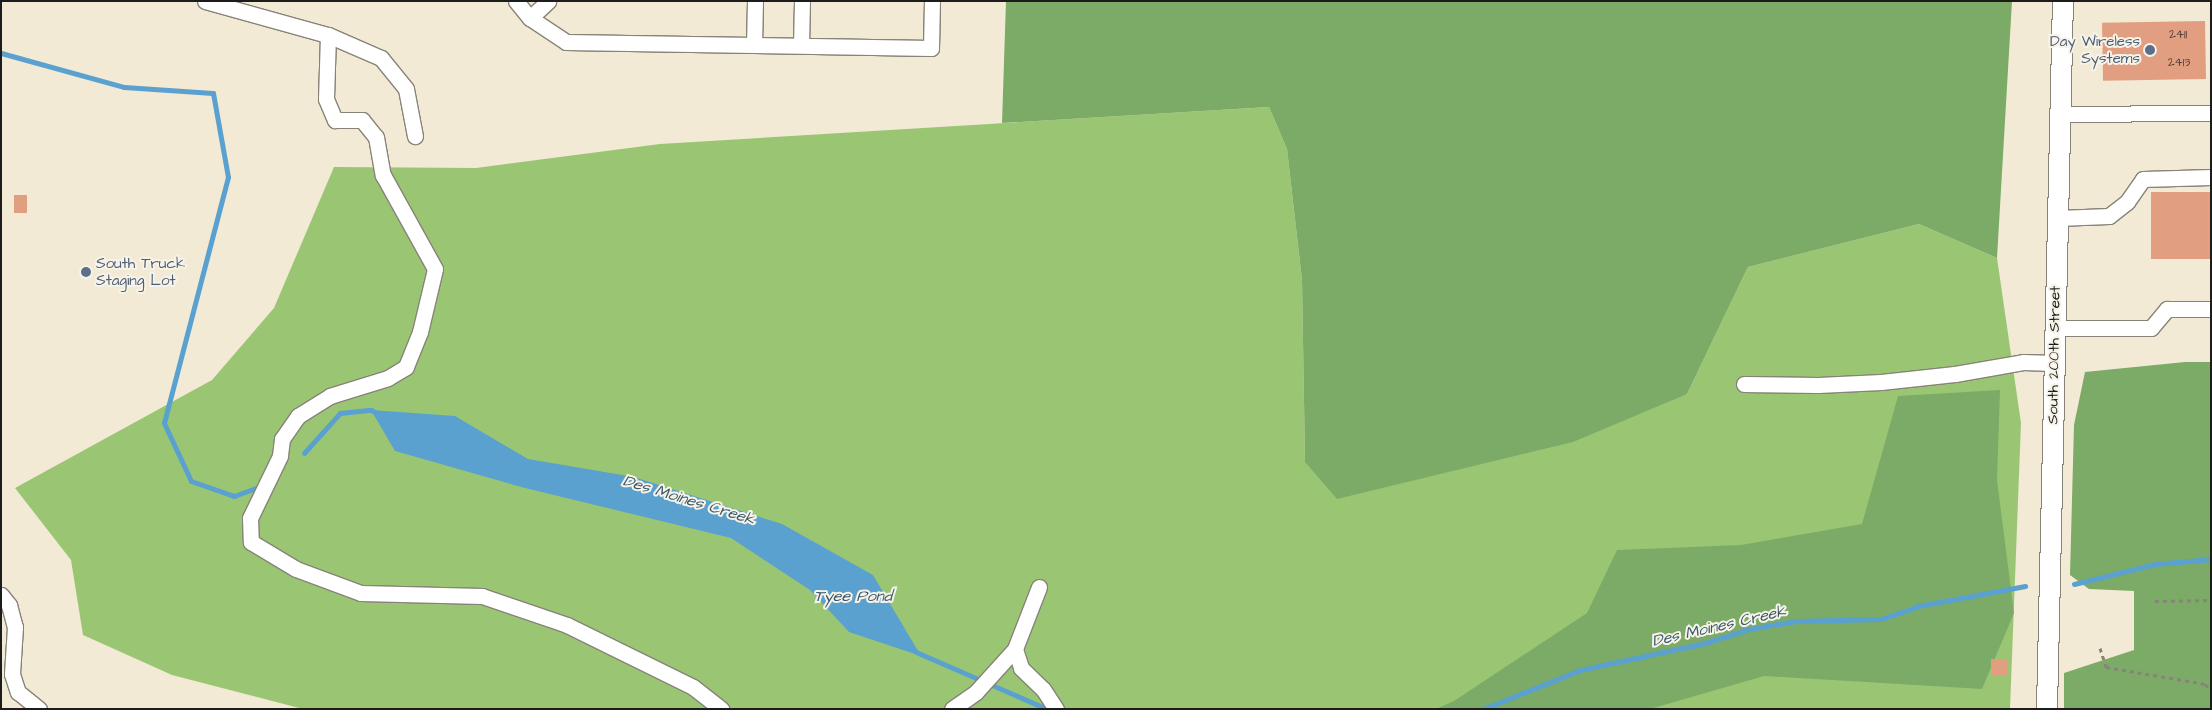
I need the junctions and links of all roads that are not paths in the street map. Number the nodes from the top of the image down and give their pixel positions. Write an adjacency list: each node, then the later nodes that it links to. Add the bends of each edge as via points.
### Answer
1 (205, 1): 9 (lane)
2 (516, 1): 8 (lane)
3 (548, 1): 8 (lane)
4 (755, 1): 10 (lane)
5 (802, 1): 11 (lane)
6 (932, 1): 11 (lane, via 931,48)
7 (2063, 1): 13 (main road, South 200th Street)
8 (530, 18): 10 (lane, via 566,42)
9 (328, 36): 14 (lane, via 381,58 406,88); 25 (lane, via 326,99 335,120 362,120 376,137 383,175 435,269 420,332 406,367 388,378 330,396 298,416 282,439 280,456 250,518 251,542 296,568 361,593 482,596 567,625 693,687)
10 (754, 44): 11 (lane)
11 (801, 46)
12 (2211, 113): 13 (lane)
13 (2060, 114): 16 (main road, South 200th Street)
14 (415, 136)
15 (2211, 177): 16 (lane, via 2142,179 2127,202 2109,216)
16 (2058, 218): 18 (main road, South 200th Street)
17 (2211, 309): 18 (lane, via 2167,309 2151,328)
18 (2054, 328): 19 (main road, South 200th Street)
19 (2054, 362): 20 (lane, via 2022,362 1881,382); 28 (main road, South 200th Street)
20 (1744, 384)
21 (1039, 587): 23 (lane)
22 (1, 596): 24 (lane, via 9,605 15,627 12,674 18,692)
23 (1015, 649): 26 (lane, via 976,692); 27 (lane, via 1020,668 1043,689)
24 (39, 709)
25 (721, 709)
26 (952, 709)
27 (1056, 709)
28 (2047, 709)

